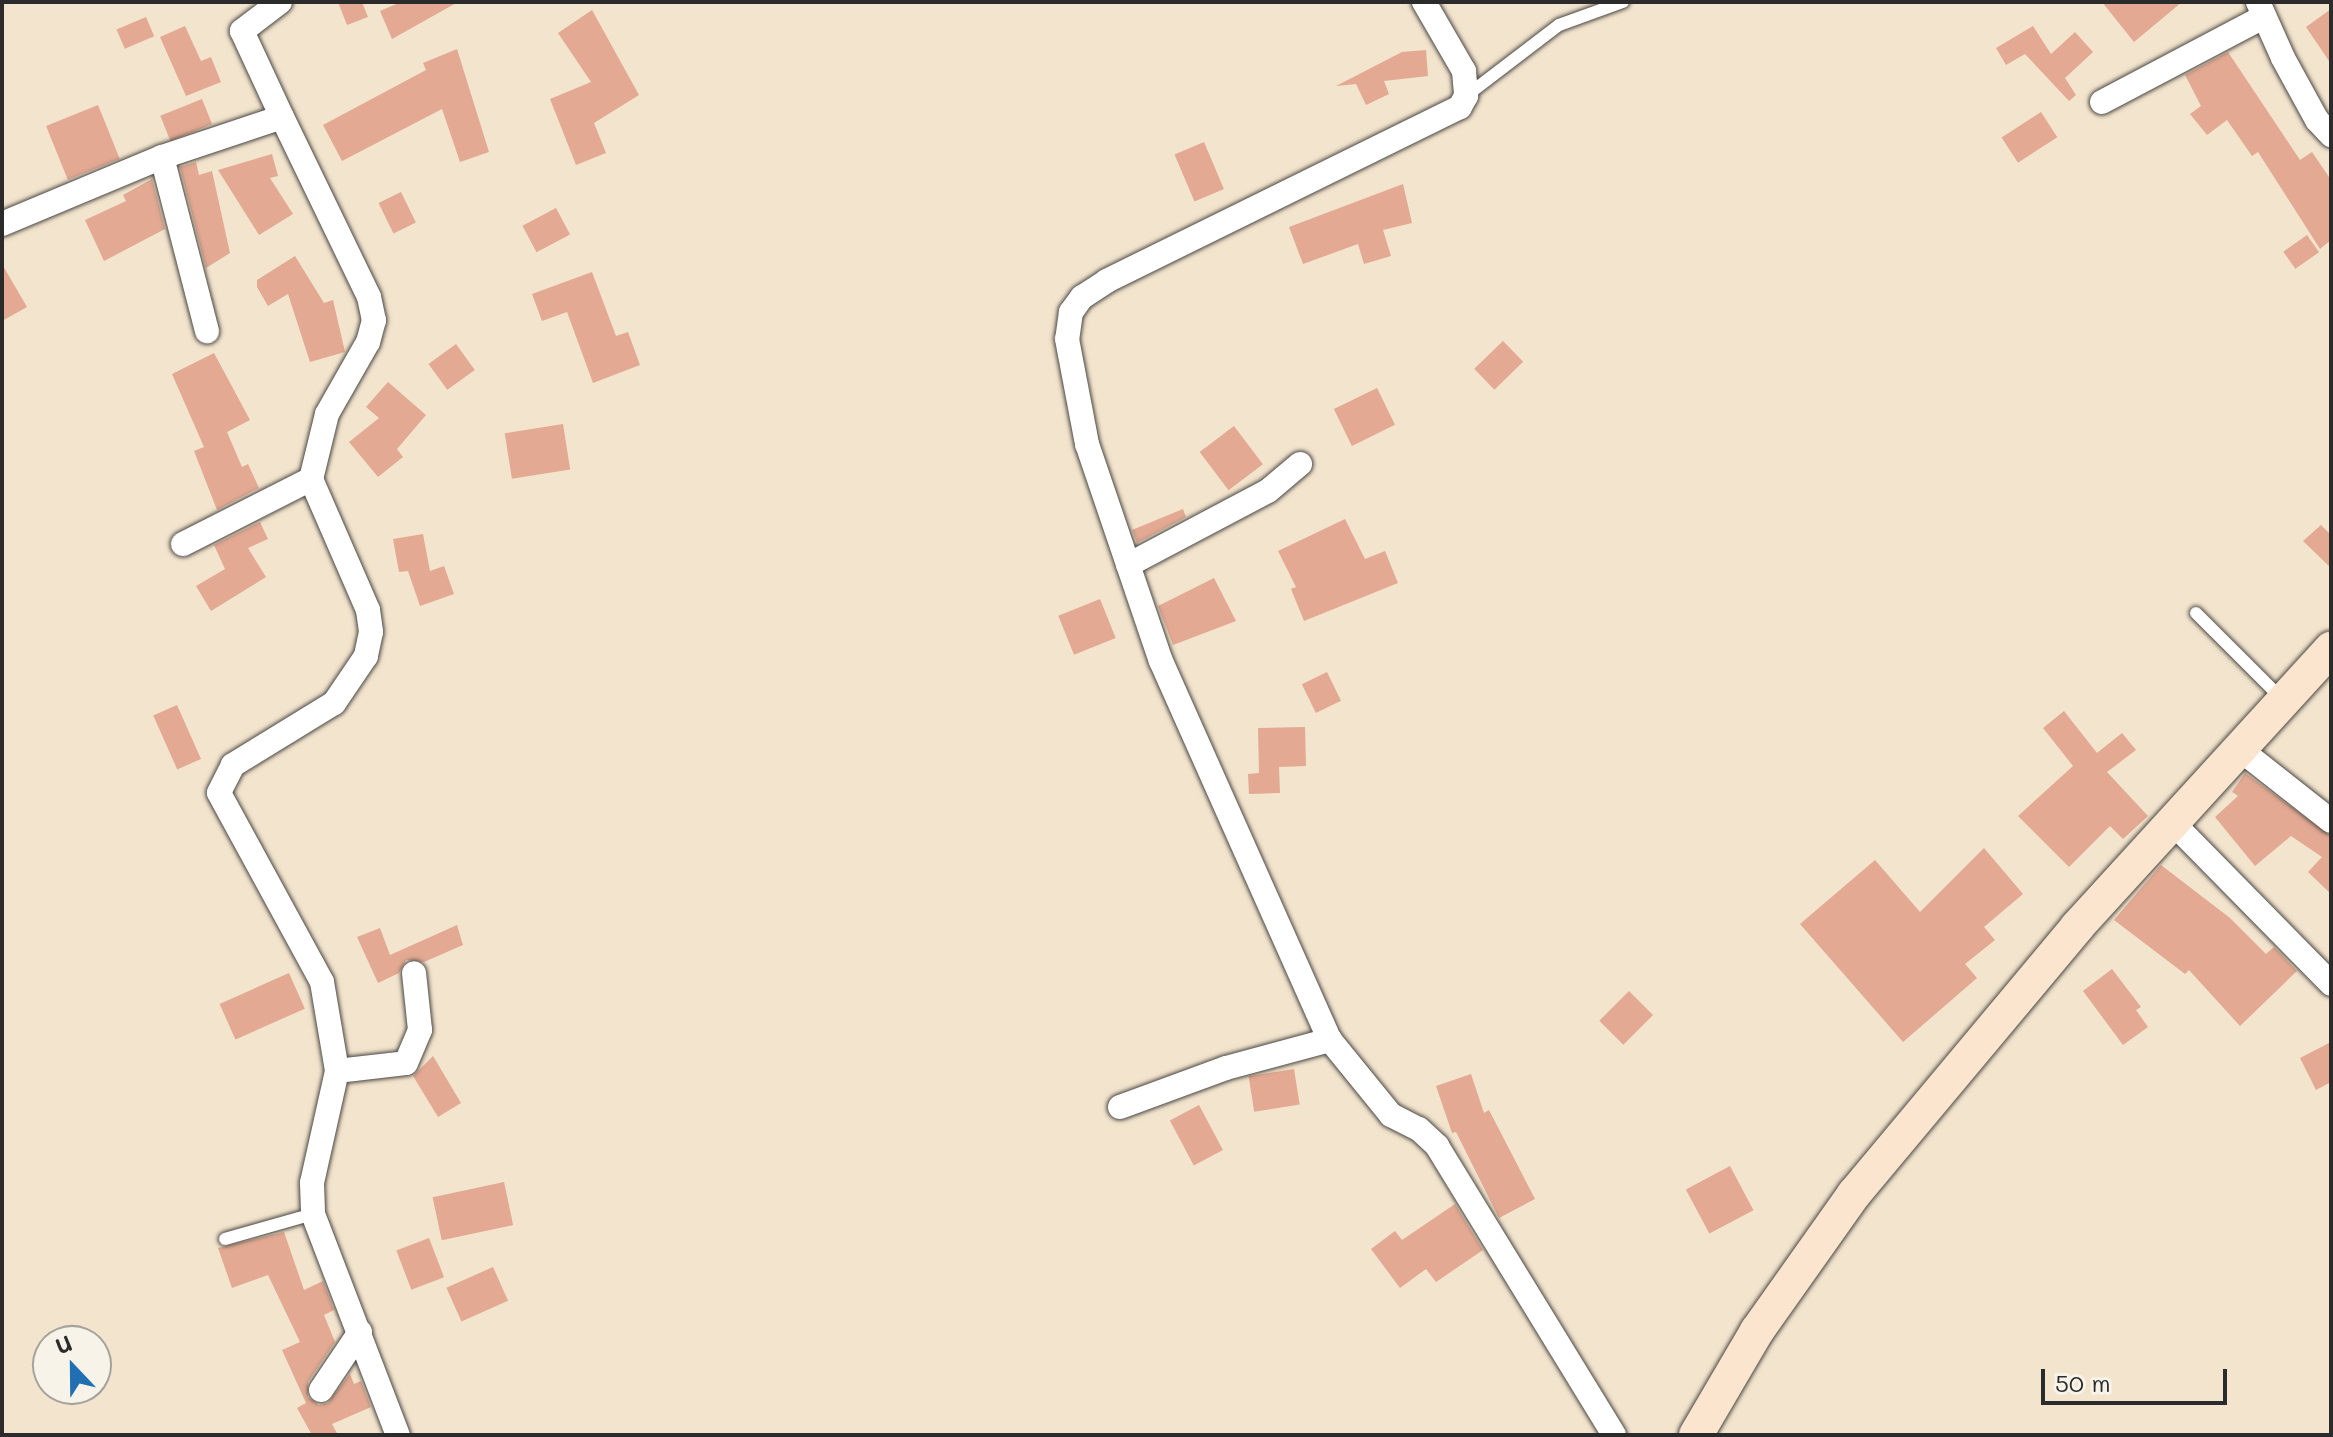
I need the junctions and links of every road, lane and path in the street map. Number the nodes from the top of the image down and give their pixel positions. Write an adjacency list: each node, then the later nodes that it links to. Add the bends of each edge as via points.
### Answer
1 (280, 2): 7 (street, via 242,31)
2 (1424, 2): 5 (street, via 1464,71)
3 (1623, 2): 5 (lane, via 1559,25)
4 (2260, 9): 6 (street); 8 (street, via 2317,120)
5 (1466, 96): 15 (street, via 1451,115 1220,221 1082,297 1071,312 1067,339 1087,444)
6 (2102, 102)
7 (282, 117): 9 (street); 13 (street, via 369,297 374,320 368,342 327,414)
8 (2331, 135)
9 (162, 157): 10 (street); 11 (street)
10 (2, 224)
11 (207, 331)
12 (1300, 464): 15 (street, via 1268,491)
13 (311, 479): 14 (street); 25 (street, via 368,610 366,656 334,703 233,765 219,793 322,982)
14 (183, 544)
15 (1128, 565): 24 (street, via 1216,792)
16 (2196, 613): 18 (lane)
17 (2331, 649): 18 (street)
18 (2285, 702): 19 (street)
19 (2242, 751): 20 (street); 21 (street)
20 (2331, 821)
21 (2172, 822): 23 (street); 33 (street, via 1854,1194 1757,1331)
22 (414, 973): 25 (street, via 420,1030 406,1063)
23 (2331, 984)
24 (1330, 1040): 26 (street, via 1226,1068); 32 (street, via 1391,1115 1419,1129 1437,1146)
25 (337, 1071): 27 (street, via 312,1183)
26 (1120, 1107)
27 (313, 1214): 28 (lane); 29 (street)
28 (225, 1239)
29 (360, 1332): 30 (street); 31 (street)
30 (321, 1390)
31 (398, 1435)
32 (1614, 1435)
33 (1696, 1435)

